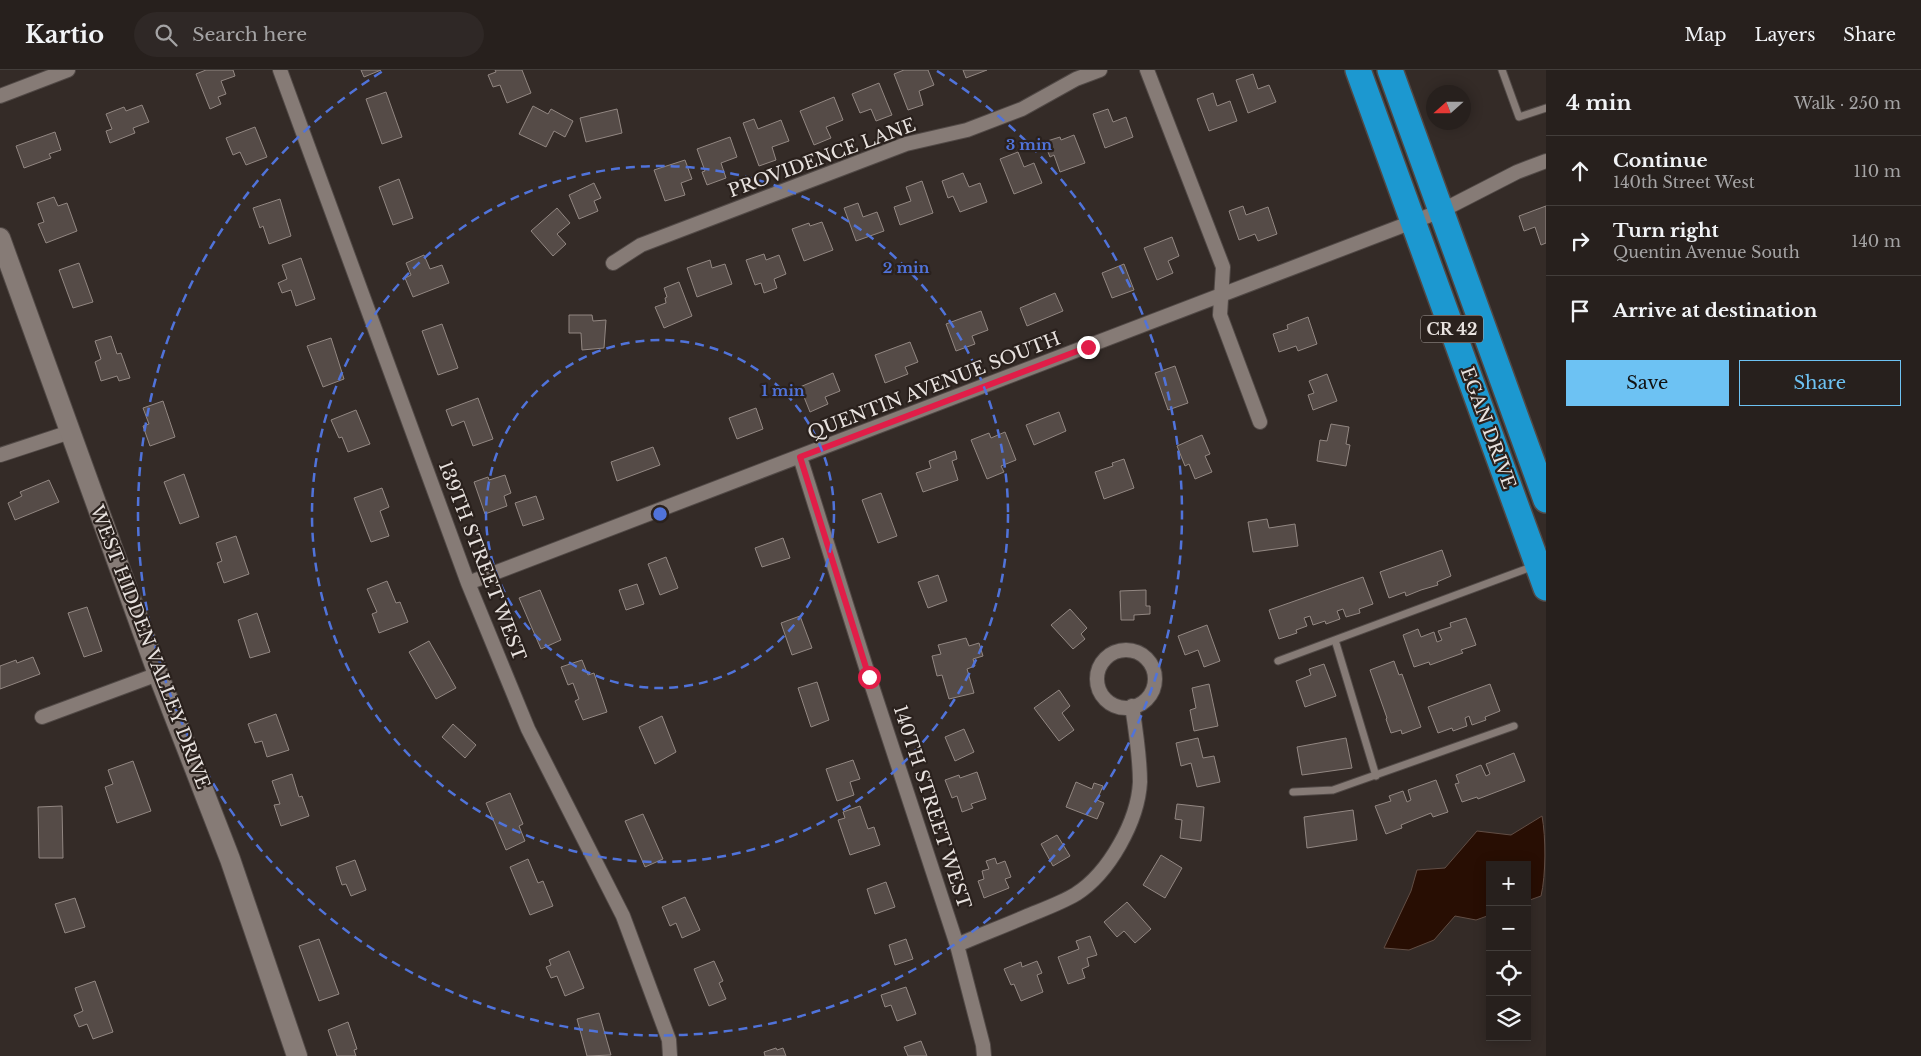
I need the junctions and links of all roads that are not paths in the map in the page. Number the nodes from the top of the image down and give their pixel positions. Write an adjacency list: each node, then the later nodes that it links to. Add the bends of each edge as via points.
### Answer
1 (68, 70): 8 (street)
2 (280, 70): 22 (street, 139TH STREET WEST)
3 (1100, 70): 14 (street, PROVIDENCE LANE, via 1076,79 1022,109 967,130 906,144 641,245)
4 (1147, 70): 15 (street, via 1223,267)
5 (1358, 70): 12 (highway, EGAN DRIVE / CR 42)
6 (1390, 70): 11 (highway, EGAN DRIVE / CR 42)
7 (1502, 70): 9 (lane, via 1519,117)
8 (0, 96)
9 (1546, 108)
10 (1546, 162): 11 (street, QUENTIN AVENUE SOUTH, via 1517,172)
11 (1441, 211): 12 (street, QUENTIN AVENUE SOUTH); 20 (highway, EGAN DRIVE / CR 42)
12 (1412, 220): 15 (street, QUENTIN AVENUE SOUTH); 21 (highway, EGAN DRIVE / CR 42)
13 (0, 238): 17 (street, WEST HIDDEN VALLEY DRIVE)
14 (613, 263)
15 (1221, 296): 16 (street, via 1220,315); 19 (street, QUENTIN AVENUE SOUTH)
16 (1260, 422)
17 (70, 432): 18 (street); 26 (street, WEST HIDDEN VALLEY DRIVE)
18 (0, 455)
19 (800, 457): 22 (street, QUENTIN AVENUE SOUTH); 32 (street, 140TH STREET WEST)
20 (1546, 500)
21 (1542, 564): 23 (highway, EGAN DRIVE / CR 42); 24 (lane)
22 (468, 584): 34 (street, 139TH STREET WEST, via 528,729 623,916 669,1040)
23 (1546, 588)
24 (1335, 640): 25 (lane); 30 (lane)
25 (1278, 662)
26 (158, 674): 28 (street); 33 (street, WEST HIDDEN VALLEY DRIVE, via 230,859)
27 (1132, 706): 27 (street, via 1142,704 1150,697 1156,678 1154,668 1141,653 1122,650 1113,653 1100,666 1098,685 1101,694 1114,706); 32 (street, via 1140,784 1126,836 1111,858 1077,893)
28 (42, 717)
29 (1514, 726): 30 (lane)
30 (1376, 776): 31 (lane, via 1333,790)
31 (1293, 792)
32 (957, 945): 35 (street, 140TH STREET WEST)
33 (297, 1056)
34 (670, 1056)
35 (984, 1056)

